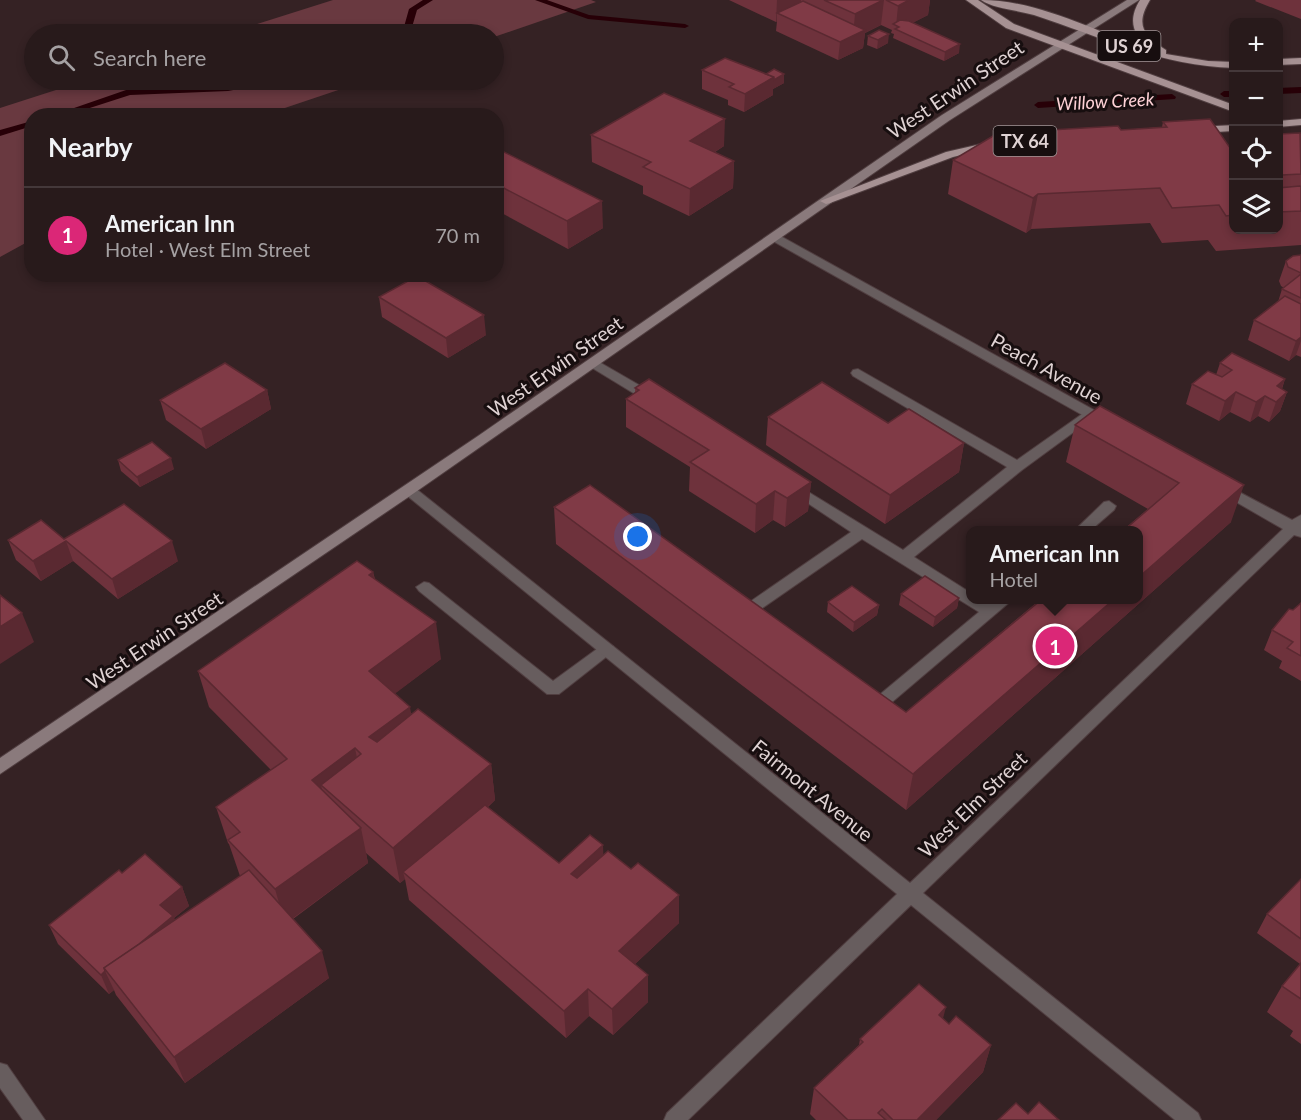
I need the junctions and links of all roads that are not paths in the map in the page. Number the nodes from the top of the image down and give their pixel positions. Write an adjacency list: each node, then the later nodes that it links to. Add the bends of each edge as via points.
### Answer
1 (970, 0): 6 (main road, US 69, via 1010,26)
2 (986, 0): 5 (main road, US 69, via 1035,12)
3 (1134, 0): 5 (main road, West Erwin Street)
4 (1144, 0): 7 (main road, via 1137,10 1137,28 1150,44)
5 (1082, 30): 6 (main road, West Erwin Street / TX 64); 7 (main road, US 69)
6 (1059, 44): 11 (main road, US 69); 18 (main road, West Erwin Street / TX 64, via 948,115)
7 (1178, 60): 10 (main road, US 69)
8 (1301, 61): 9 (main road)
9 (1283, 62)
10 (1229, 65)
11 (1229, 108)
12 (1283, 119): 13 (main road)
13 (1301, 121): 14 (main road)
14 (1283, 123)
15 (1229, 128): 16 (main road)
16 (1186, 131)
17 (1003, 142): 18 (main road, TX 64, via 950,154)
18 (826, 201): 19 (main road, West Erwin Street / TX 64)
19 (775, 237): 20 (main road, West Erwin Street / TX 64); 23 (street, Peach Avenue)
20 (594, 363): 22 (street); 28 (main road, West Erwin Street / TX 64)
21 (858, 373): 25 (street)
22 (666, 408)
23 (1091, 414): 24 (street, Peach Avenue); 25 (street)
24 (1122, 431)
25 (1017, 468): 33 (street)
26 (783, 482): 32 (street)
27 (1213, 482): 31 (street)
28 (410, 491): 40 (street, Fairmont Avenue); 42 (main road, West Erwin Street / TX 64)
29 (1109, 506): 30 (street)
30 (1087, 526)
31 (1298, 527): 43 (street, West Elm Street)
32 (861, 532): 33 (street); 39 (street, via 742,609)
33 (903, 558): 35 (street)
34 (424, 587): 40 (street, via 553,690)
35 (966, 597)
36 (977, 604): 38 (street)
37 (999, 604): 38 (street)
38 (990, 612): 41 (street)
39 (764, 625)
40 (607, 650): 43 (street, Fairmont Avenue)
41 (873, 710)
42 (0, 767)
43 (908, 894): 46 (street, West Elm Street); 47 (street, Fairmont Avenue)
44 (0, 1072): 45 (street)
45 (35, 1120)
46 (674, 1120)
47 (1191, 1120)

